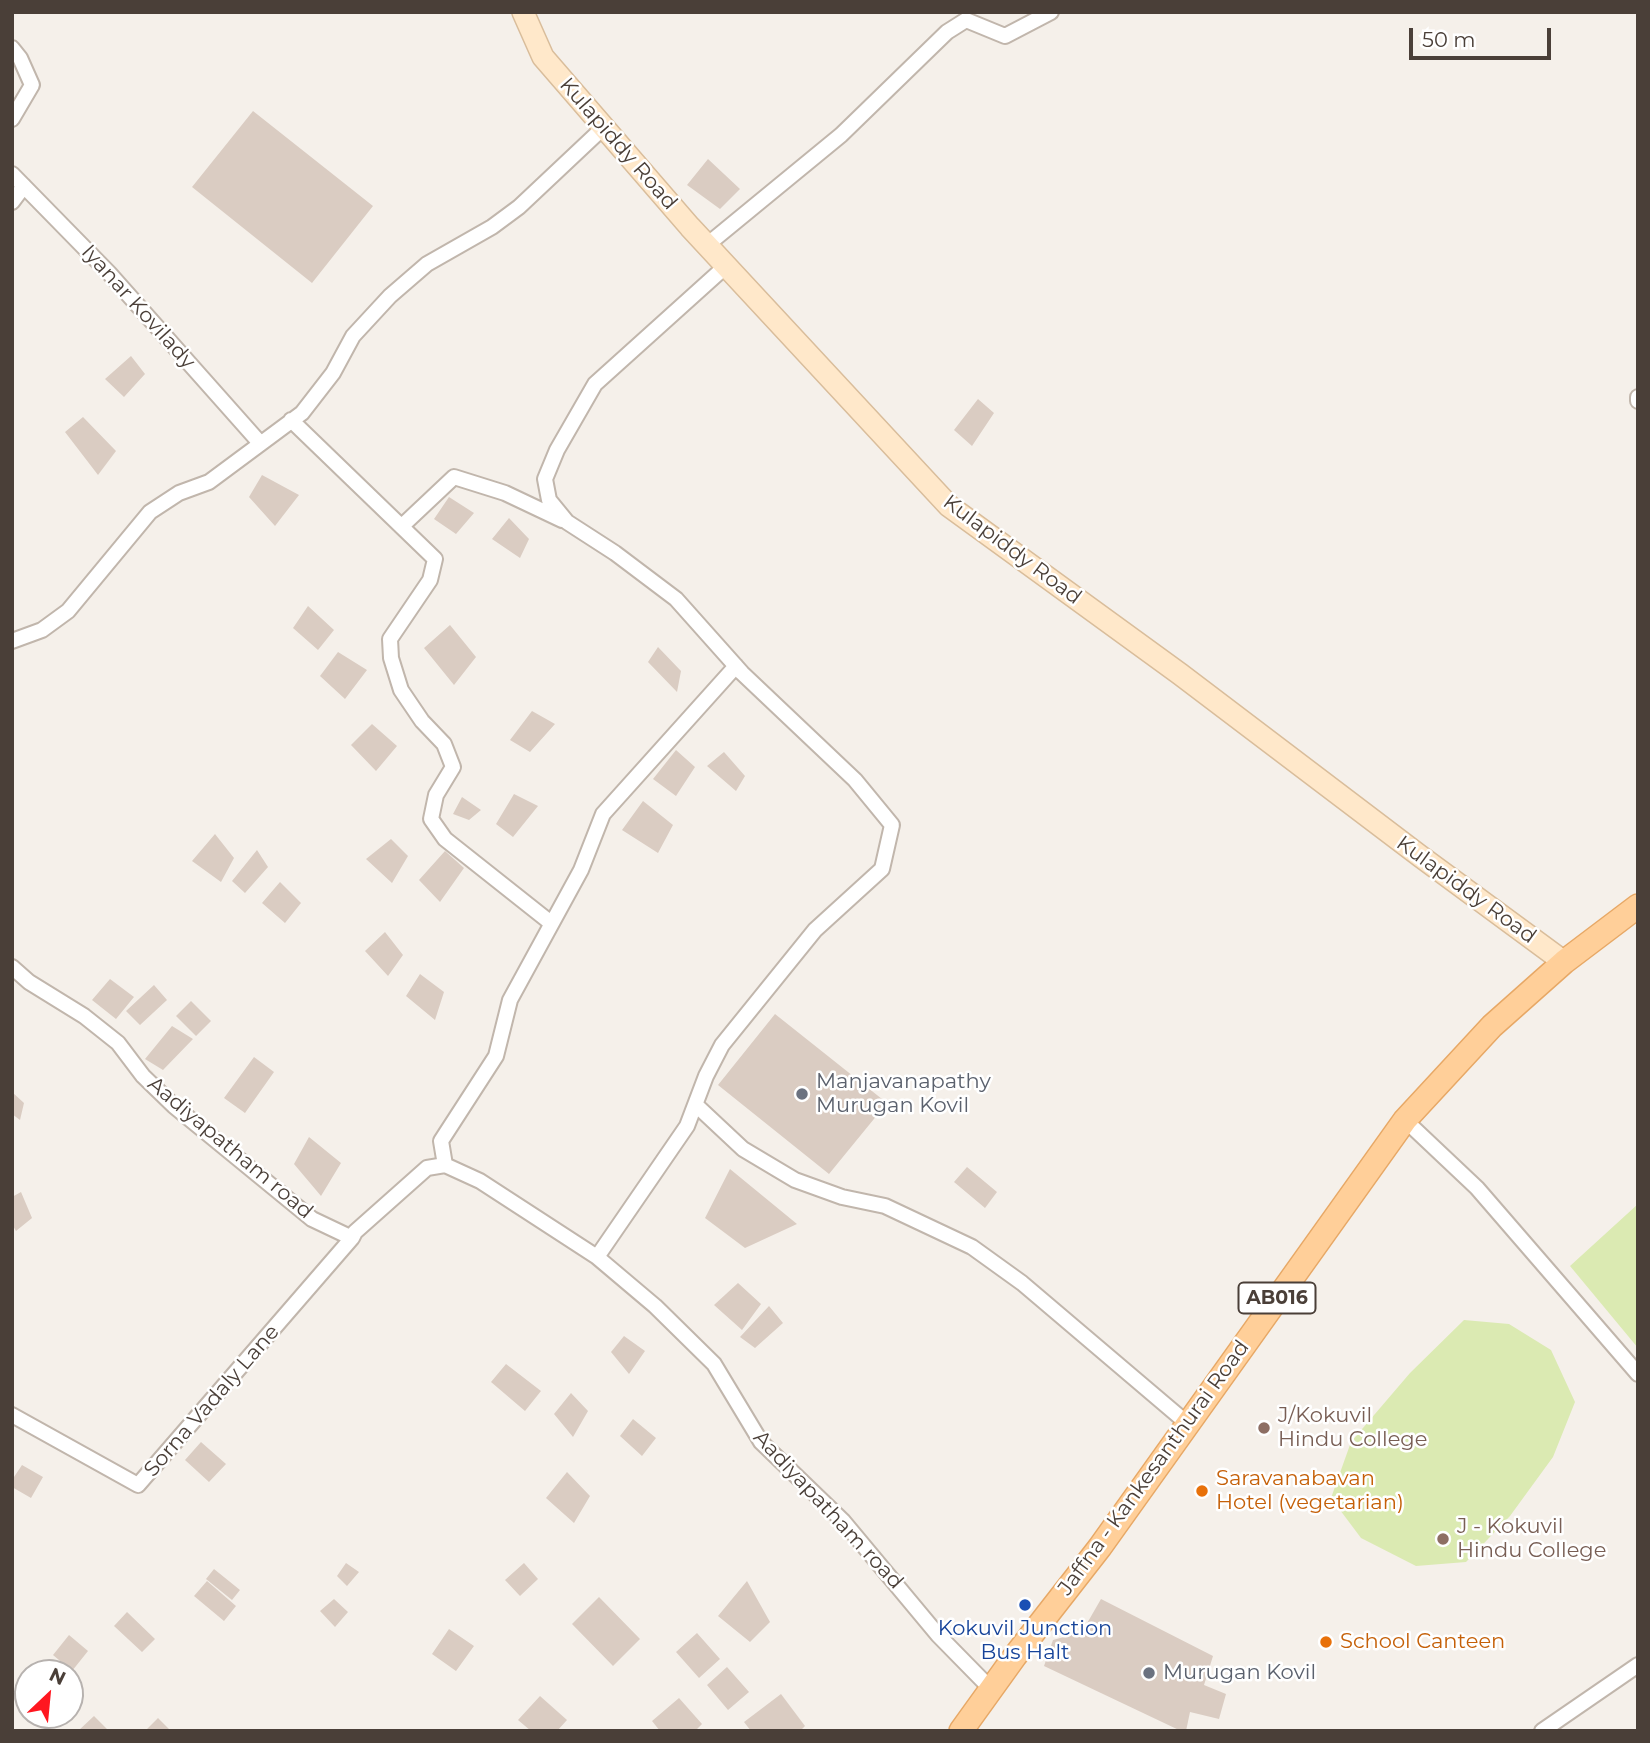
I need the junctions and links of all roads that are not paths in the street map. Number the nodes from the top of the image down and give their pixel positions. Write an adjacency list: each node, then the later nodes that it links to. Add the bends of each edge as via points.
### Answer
1 (523, 12): 5 (main road, Kulapiddy Road, via 543,57)
2 (1051, 12): 9 (street, via 1004,36 966,20 947,32 841,135)
3 (12, 47): 4 (street, via 32,85)
4 (12, 119)
5 (604, 127): 9 (main road, Kulapiddy Road); 11 (street, via 519,207 427,264 390,296 353,336 333,373 302,413)
6 (12, 174): 7 (street, Iyanar Kovilady)
7 (24, 186): 8 (street); 12 (street, Iyanar Kovilady, via 108,272)
8 (12, 202)
9 (707, 245): 10 (main road, Kulapiddy Road)
10 (726, 266): 13 (street, via 595,384 545,479 549,500); 19 (main road, Kulapiddy Road, via 949,506)
11 (291, 420): 12 (street); 14 (street)
12 (260, 443): 15 (street, via 209,482 150,512 68,611 42,630)
13 (567, 522): 14 (street, via 505,493 454,477); 16 (street, via 677,599)
14 (402, 526): 18 (street, via 435,559 430,580 390,639 401,690 444,744 453,767 436,795 431,819 445,839)
15 (12, 641)
16 (736, 666): 18 (street, via 603,814 581,870); 21 (street, via 855,780 892,825 882,869 815,930 722,1045)
17 (1635, 913): 19 (main road, Jaffna - Kankesanthurai Road / AB016)
18 (551, 923): 23 (street, via 510,1000 496,1056 441,1141)
19 (1564, 962): 22 (main road, Jaffna - Kankesanthurai Road / AB016, via 1492,1026)
20 (12, 967): 24 (street, Aadiyapatham road, via 118,1043 174,1106 312,1219)
21 (696, 1105): 25 (street, via 687,1126); 28 (street, via 743,1149 794,1180 885,1206 972,1247)
22 (1405, 1119): 26 (street, via 1477,1188); 28 (main road, Jaffna - Kankesanthurai Road / AB016)
23 (445, 1165): 24 (street, via 427,1168); 25 (street, Aadiyapatham road, via 480,1181)
24 (352, 1238): 27 (street, Sorna Vadaly Lane, via 138,1485)
25 (597, 1257): 30 (street, Aadiyapatham road, via 713,1364 761,1442 843,1521 938,1635)
26 (1638, 1374)
27 (12, 1415)
28 (1188, 1424): 30 (main road, Jaffna - Kankesanthurai Road / AB016)
29 (1638, 1665): 32 (street)
30 (990, 1689): 31 (main road, Jaffna - Kankesanthurai Road / AB016)
31 (961, 1731)
32 (1542, 1731)

